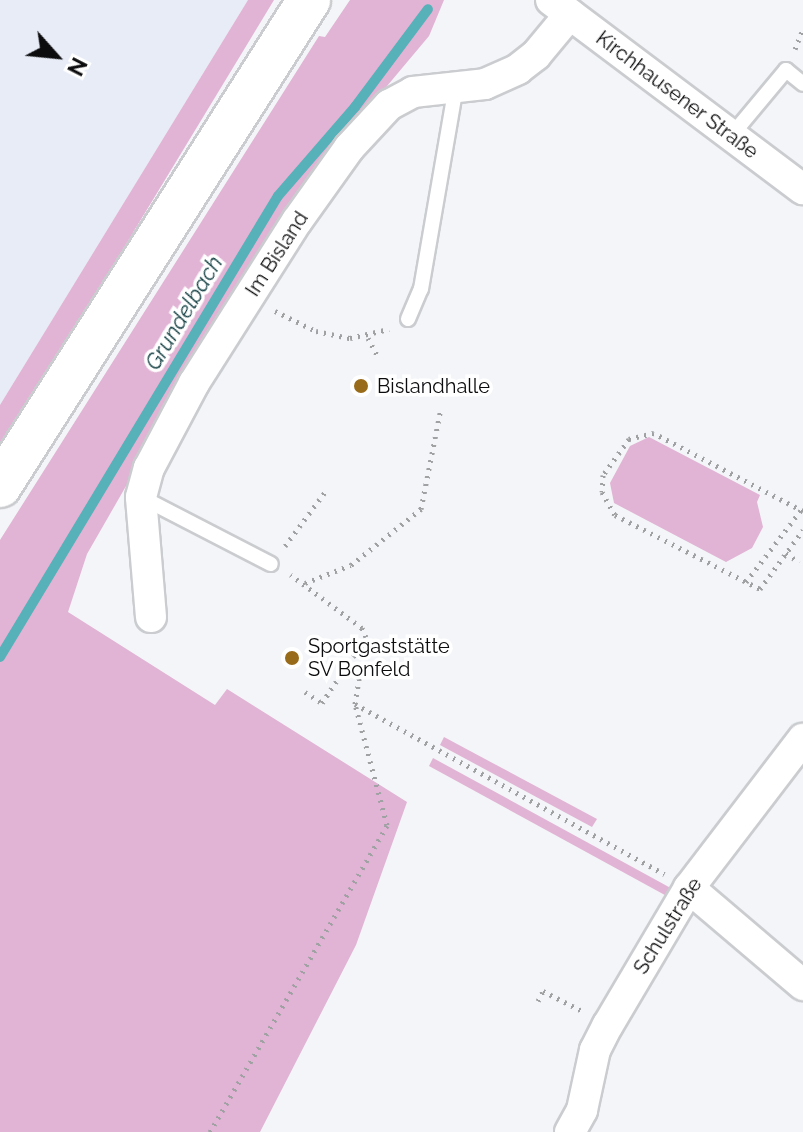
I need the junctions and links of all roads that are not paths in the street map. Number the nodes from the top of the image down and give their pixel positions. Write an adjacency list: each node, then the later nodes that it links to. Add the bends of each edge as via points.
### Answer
1 (309, 0): 8 (main road)
2 (560, 7): 4 (street, Im Bisland, via 536,55 518,69 485,84); 5 (street, Kirchhausener Straße)
3 (803, 84): 5 (lane, via 786,70)
4 (456, 87): 7 (lane, via 421,289); 9 (street, Im Bisland, via 413,92 389,105 349,148 179,411 149,468)
5 (731, 136): 6 (street, Kirchhausener Straße)
6 (803, 189)
7 (408, 319)
8 (0, 486)
9 (141, 497): 10 (lane); 11 (street, Im Bisland)
10 (271, 564)
11 (151, 617)
12 (803, 739): 13 (street, Schulstraße)
13 (689, 888): 14 (street); 15 (street, Schulstraße, via 595,1050 582,1110)
14 (803, 985)
15 (570, 1132)

